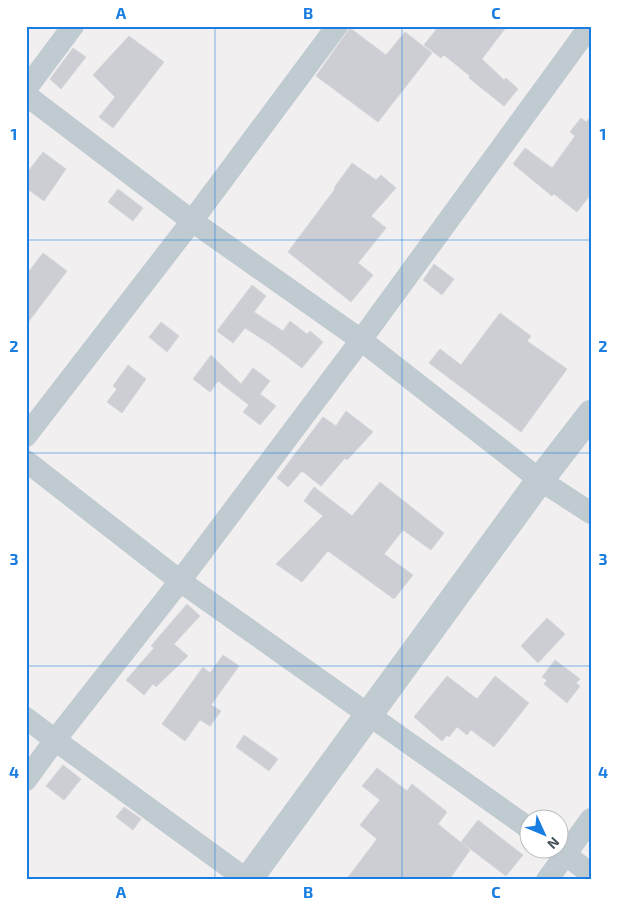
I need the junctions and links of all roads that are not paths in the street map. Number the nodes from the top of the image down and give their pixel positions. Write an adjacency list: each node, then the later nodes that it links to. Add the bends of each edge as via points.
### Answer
1 (73, 26): 4 (street)
2 (337, 26): 6 (street)
3 (590, 26): 7 (street)
4 (26, 89)
5 (26, 95): 6 (street)
6 (192, 221): 7 (street); 9 (street)
7 (361, 340): 11 (street); 13 (street)
8 (591, 414): 11 (street)
9 (26, 436)
10 (26, 461): 13 (street)
11 (540, 480): 12 (street); 14 (street)
12 (591, 513)
13 (180, 580): 14 (street); 16 (street)
14 (368, 715): 19 (street); 24 (street)
15 (26, 718): 16 (street)
16 (55, 740): 17 (street); 24 (street)
17 (26, 780)
18 (591, 819): 20 (street)
19 (520, 822)
20 (570, 843)
21 (559, 858): 25 (street)
22 (570, 858): 23 (street)
23 (591, 874)
24 (248, 880)
25 (547, 880)

